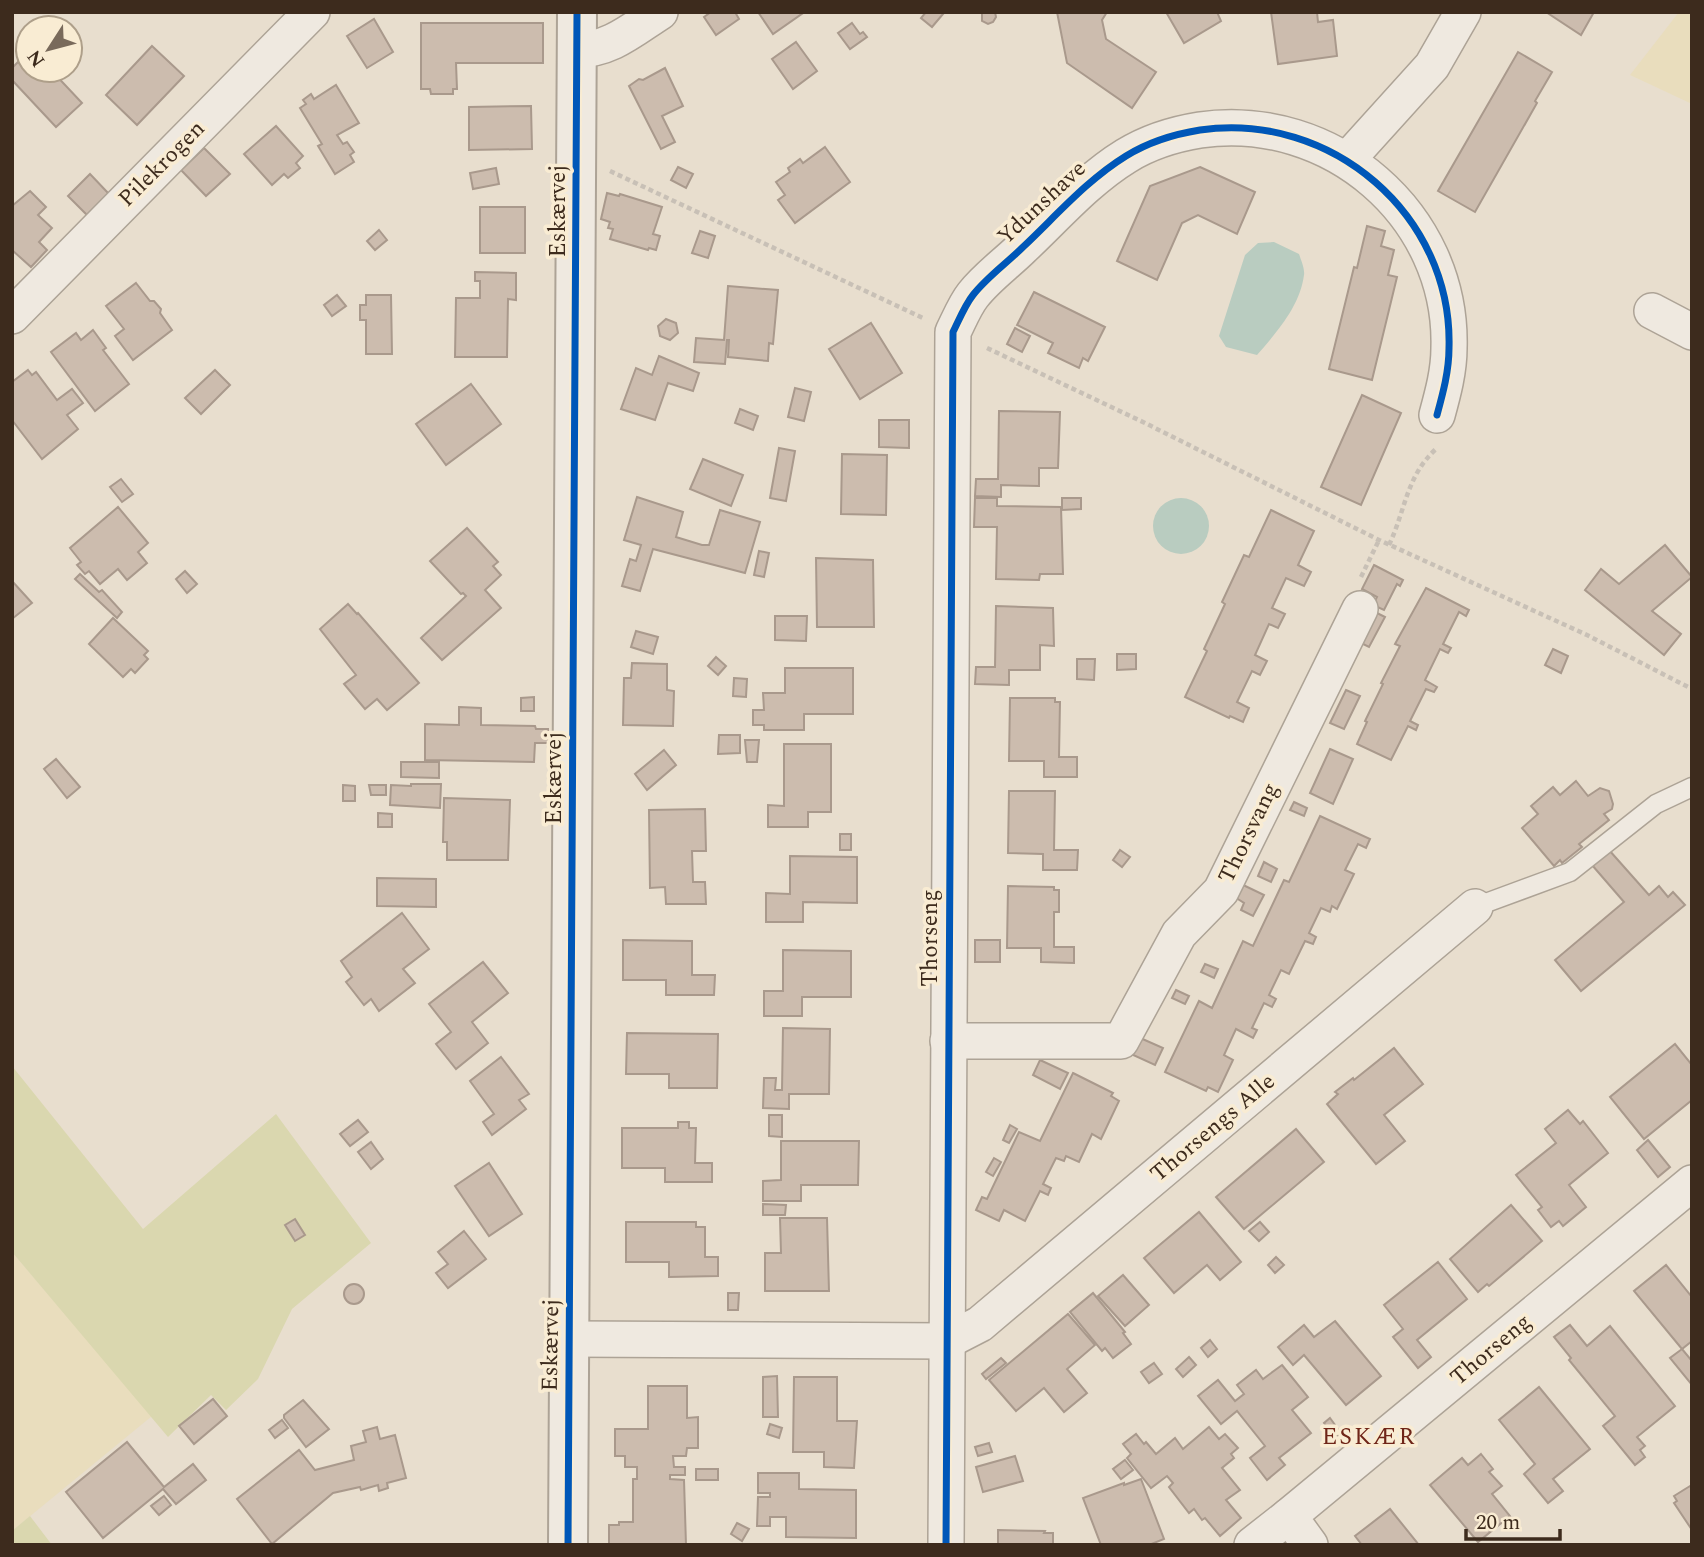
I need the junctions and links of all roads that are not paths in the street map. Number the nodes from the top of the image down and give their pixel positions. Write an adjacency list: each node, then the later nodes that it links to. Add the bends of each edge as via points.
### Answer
1 (312, 12): 8 (street, Pilekrogen)
2 (577, 12): 5 (street, Eskærvej)
3 (660, 12): 5 (street, via 614,42 594,50)
4 (1463, 12): 6 (street, via 1432,66)
5 (576, 50): 17 (street, Eskærvej)
6 (1347, 160): 9 (street, Ydunshave, via 1312,143 1251,129 1200,130 1162,139 1096,177 972,296); 11 (street, Ydunshave, via 1377,182 1402,209 1438,274 1450,348)
7 (1652, 311): 10 (street)
8 (12, 316)
9 (953, 332): 15 (street, Thorseng)
10 (1692, 332)
11 (1437, 415)
12 (1359, 596): 15 (street, Thorsvang, via 1221,891 1179,934 1121,1041)
13 (1692, 787): 14 (lane, via 1656,804 1570,872)
14 (1475, 907): 18 (street, Thorsengs Alle, via 980,1324)
15 (948, 1041): 18 (street, Thorseng)
16 (1692, 1184): 19 (street, Thorseng)
17 (571, 1339): 18 (street); 20 (street, Eskærvej)
18 (947, 1341): 21 (street, Thorseng)
19 (1289, 1516): 22 (street, Thorseng); 23 (street)
20 (568, 1545)
21 (946, 1545)
22 (1252, 1545)
23 (1310, 1545)

